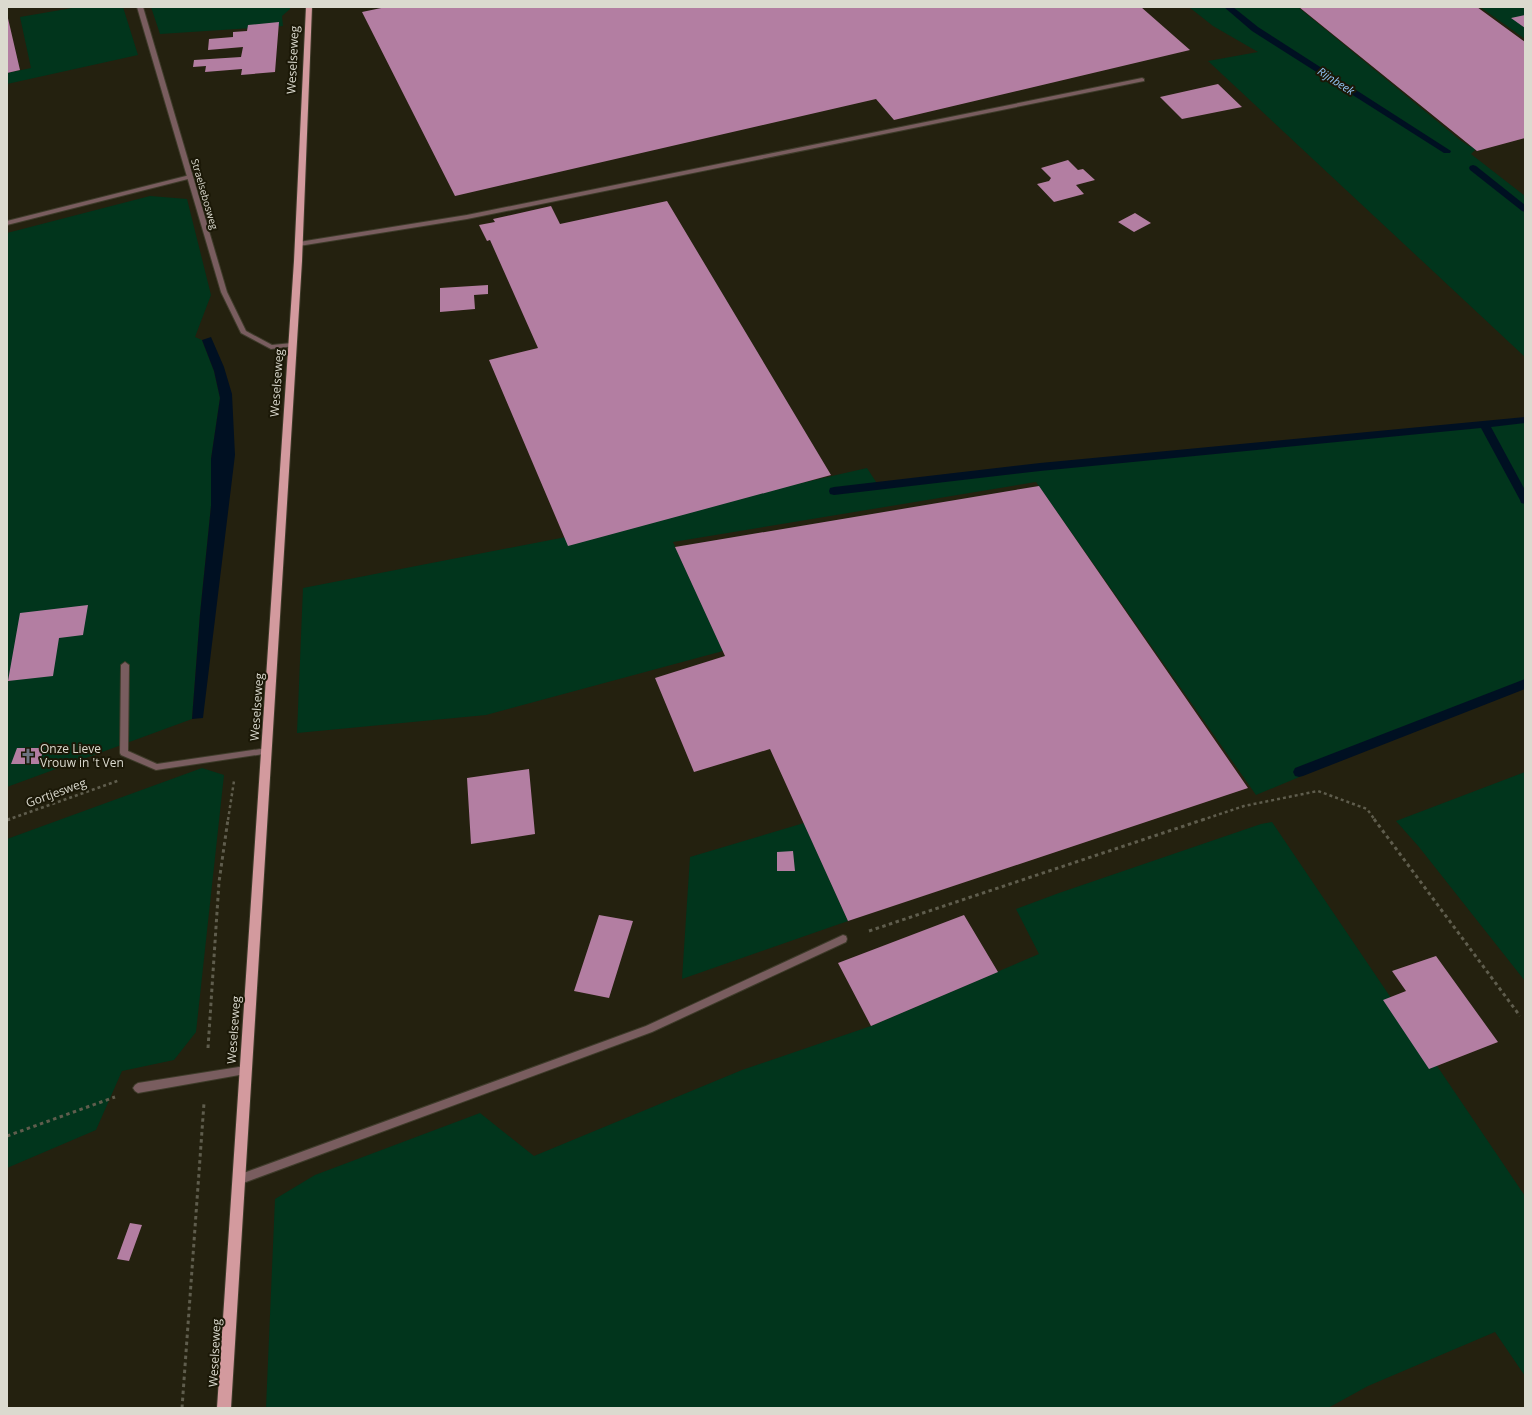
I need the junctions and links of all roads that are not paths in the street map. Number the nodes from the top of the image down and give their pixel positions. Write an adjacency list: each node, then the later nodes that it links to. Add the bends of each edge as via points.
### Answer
1 (140, 7): 4 (street, Straelsebosweg)
2 (309, 7): 6 (main road, Weselseweg)
3 (1142, 80): 6 (street, via 467,217)
4 (190, 177): 5 (street); 7 (street, Straelsebosweg, via 224,292 242,332 271,347)
5 (7, 223)
6 (299, 244): 7 (main road, Weselseweg)
7 (292, 345): 9 (main road, Weselseweg)
8 (125, 665): 9 (street, via 124,753 156,767)
9 (267, 751): 11 (main road, Weselseweg)
10 (843, 939): 13 (street, via 649,1029)
11 (244, 1070): 12 (street); 13 (main road, Weselseweg)
12 (138, 1088)
13 (238, 1180): 14 (main road, Weselseweg)
14 (224, 1408)

